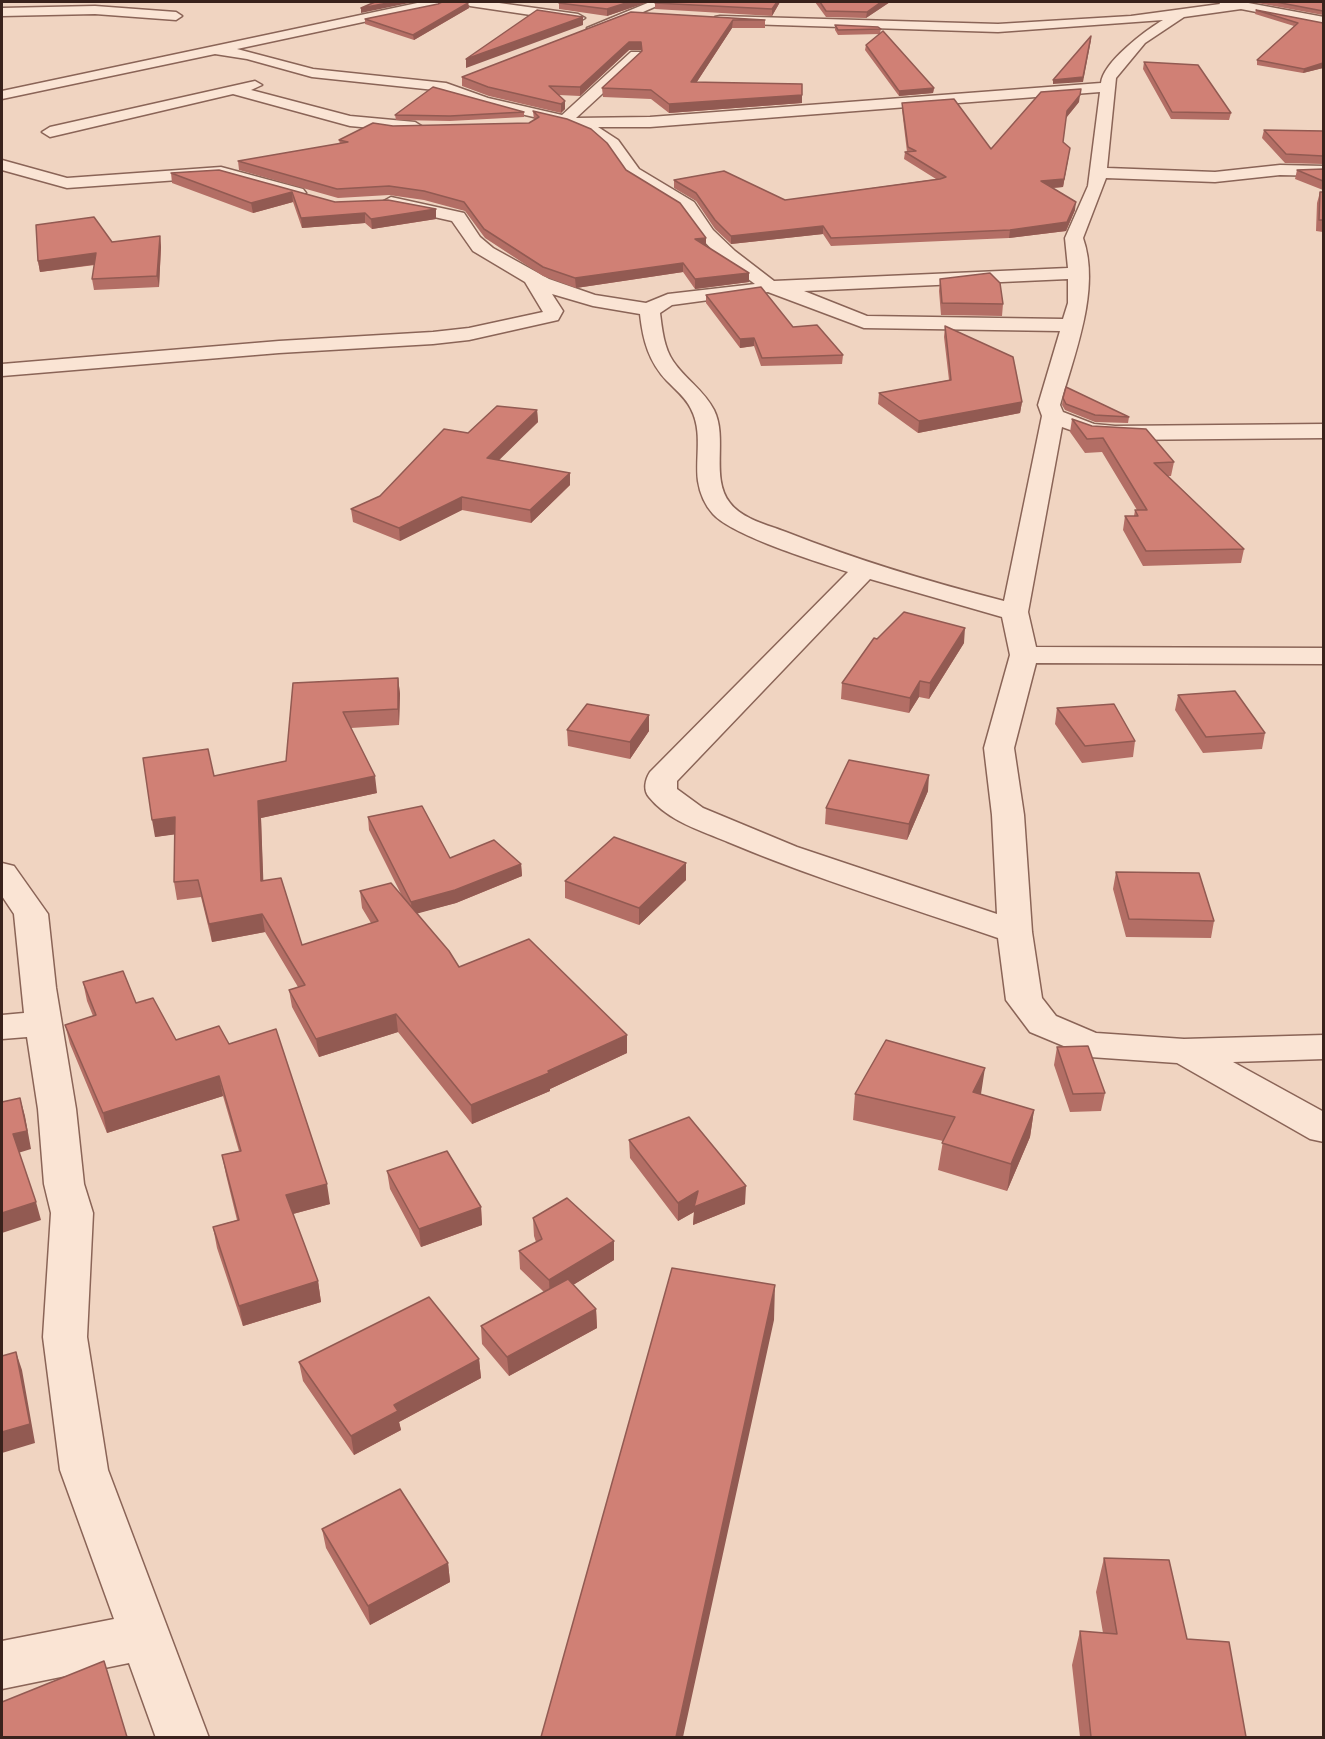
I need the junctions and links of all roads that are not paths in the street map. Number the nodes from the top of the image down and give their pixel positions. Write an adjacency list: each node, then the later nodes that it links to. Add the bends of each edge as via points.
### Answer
1 (438, 2): 15 (street)
2 (470, 2): 13 (street)
3 (660, 2): 7 (street)
4 (1225, 2): 5 (street)
5 (1242, 5): 8 (street); 12 (street)
6 (2, 12): 9 (street, via 95,10)
7 (631, 14): 10 (street); 13 (street)
8 (1179, 15): 11 (street, via 998,28); 18 (street, via 1156,27 1135,45 1109,78)
9 (176, 16)
10 (667, 17)
11 (711, 20)
12 (1323, 21)
13 (609, 22): 14 (street)
14 (582, 33)
15 (212, 49): 17 (street); 20 (street)
16 (636, 55): 21 (street)
17 (312, 73): 19 (street); 21 (street, via 451,83 483,101)
18 (1108, 87): 21 (street, via 650,122); 27 (street)
19 (233, 90): 23 (street, via 350,122); 24 (street)
20 (2, 95)
21 (569, 121): 22 (street); 32 (street, via 598,132 612,143 633,173 688,206 707,234 742,268)
22 (513, 125)
23 (431, 128)
24 (50, 132)
25 (2, 165): 28 (street, via 67,183 221,172)
26 (1323, 171): 27 (street, via 1280,170 1215,177)
27 (1098, 173): 30 (street, via 1074,238)
28 (317, 199)
29 (371, 204): 31 (street, via 392,202 458,217 476,244)
30 (1076, 273): 32 (street); 34 (street, via 1078,303)
31 (535, 282): 33 (street, via 588,301); 35 (street, via 554,311 551,316 469,334)
32 (772, 286): 33 (street, via 668,300); 34 (street, via 864,322)
33 (651, 310): 38 (street, via 653,334 662,360 706,415 710,486 718,505 752,527)
34 (1071, 325): 36 (street, via 1049,405)
35 (2, 370)
36 (1053, 416): 37 (street, via 1090,430 1115,433); 39 (street)
37 (1323, 431)
38 (864, 571): 39 (street); 43 (street, via 661,780 663,793 692,815 785,854)
39 (1015, 612): 40 (street)
40 (1024, 655): 41 (street); 43 (street, via 999,748 1008,815)
41 (1323, 656)
42 (2, 873): 44 (street, via 31,914)
43 (1015, 932): 47 (street, via 1024,1000 1043,1024 1090,1045)
44 (44, 1023): 45 (street); 49 (street, via 64,1184 72,1213 65,1337 84,1470)
45 (2, 1028)
46 (1323, 1047): 47 (street)
47 (1184, 1051): 48 (street)
48 (1323, 1129)
49 (146, 1636): 50 (street); 51 (street)
50 (2, 1665)
51 (183, 1737)

